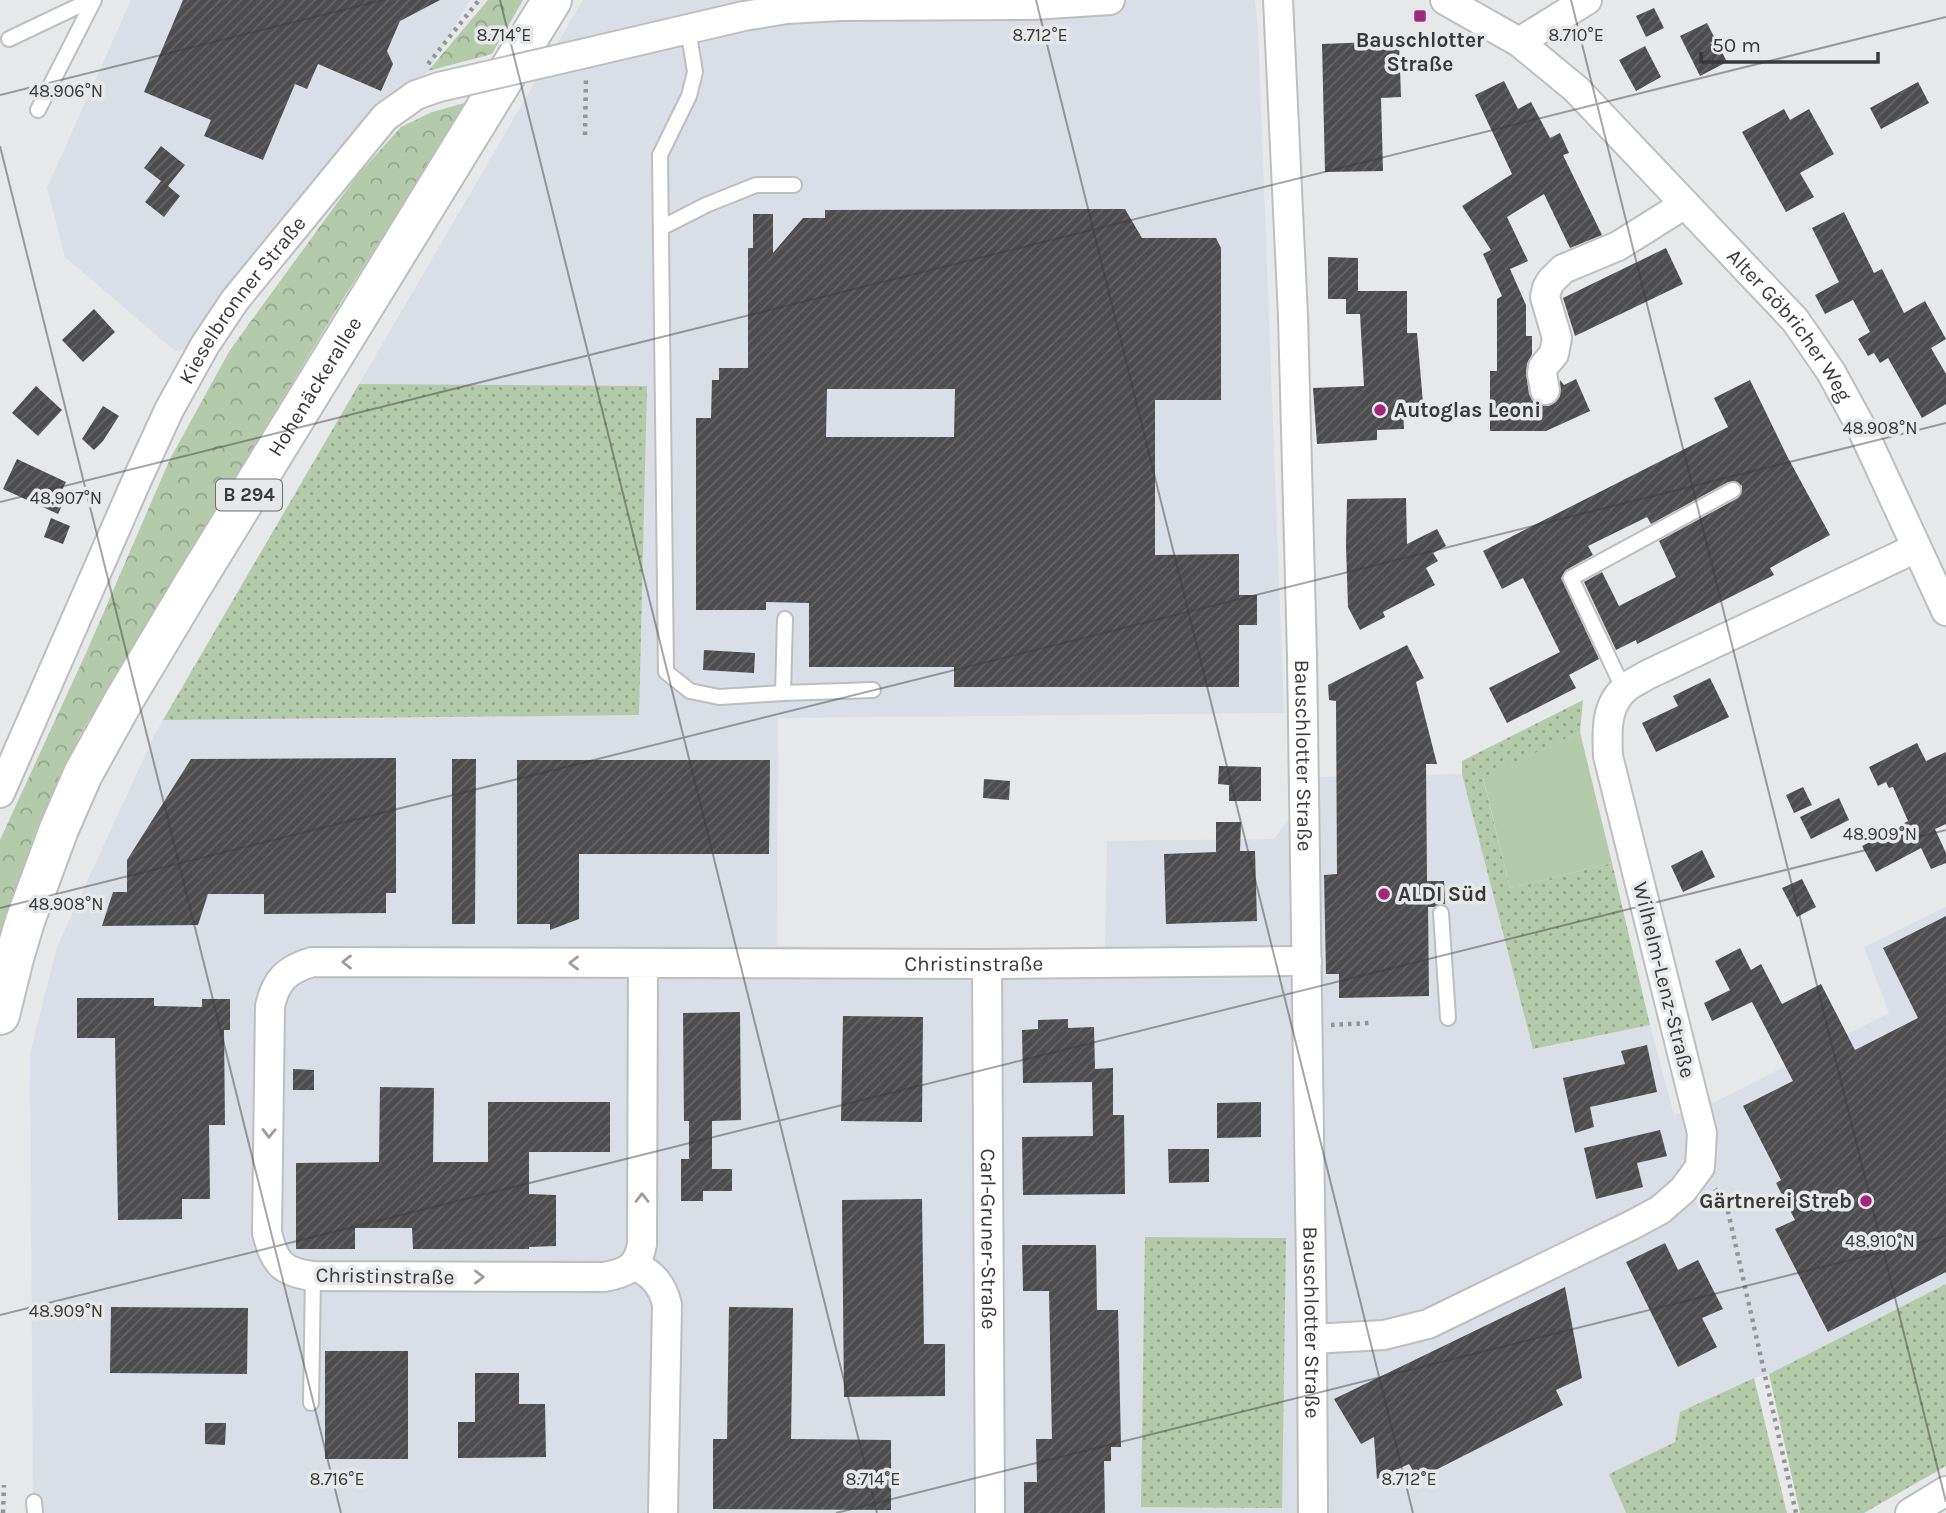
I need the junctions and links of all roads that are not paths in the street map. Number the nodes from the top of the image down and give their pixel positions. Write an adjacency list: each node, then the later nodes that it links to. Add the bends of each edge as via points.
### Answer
1 (93, 0): 9 (lane); 11 (lane)
2 (552, 0): 28 (main road, Hohenäckerallee / B 294, via 191,588 83,774 40,877)
3 (1110, 0): 8 (street, Kieselbronner Straße, via 807,7)
4 (1278, 0): 25 (street, Bauschlotter Straße, via 1294,357)
5 (1445, 0): 7 (street, Alter Göbricher Weg)
6 (1587, 0): 10 (street)
7 (1469, 7): 10 (street, Alter Göbricher Weg)
8 (688, 29): 14 (lane, via 695,72 689,96 660,155); 23 (street, Kieselbronner Straße, bridge, via 429,81 385,117 235,300 205,345 169,410)
9 (9, 39)
10 (1520, 42): 13 (street, Alter Göbricher Weg, via 1576,89)
11 (38, 110)
12 (794, 185): 14 (lane, via 756,185)
13 (1685, 204): 15 (street, via 1639,235 1563,269 1551,281 1546,303 1557,338 1554,354 1543,367); 17 (street, Alter Göbricher Weg, via 1795,320 1831,372)
14 (661, 228): 22 (lane, via 666,673 690,691 719,697)
15 (1545, 390)
16 (1733, 490): 21 (lane, via 1572,578)
17 (1916, 548): 18 (street, Alter Göbricher Weg); 21 (street)
18 (1946, 611)
19 (785, 619): 22 (lane)
20 (873, 690): 22 (lane)
21 (1623, 690): 32 (street, Wilhelm-Lenz-Straße, via 1607,723 1608,756 1702,1133 1700,1167 1660,1210 1428,1324 1384,1335)
22 (783, 693)
23 (4, 776)
24 (1441, 913): 29 (lane)
25 (1307, 961): 27 (street, Christinstraße); 32 (street, Bauschlotter Straße)
26 (642, 963): 27 (street, Christinstraße); 30 (street, one-way to 26, via 642,1244); 31 (street, Christinstraße, one-way to 31, via 312,962 283,977 270,1006 267,1233 281,1265)
27 (987, 964): 36 (street, Carl-Gruner-Straße)
28 (0, 1015)
29 (1448, 1018)
30 (634, 1266): 31 (street, Christinstraße, one-way to 30, via 604,1277); 35 (street, via 656,1280 667,1305)
31 (313, 1276): 33 (lane)
32 (1312, 1339): 37 (street, Bauschlotter Straße)
33 (310, 1403)
34 (1946, 1491): 38 (street)
35 (663, 1513)
36 (990, 1513)
37 (1313, 1513)
38 (1910, 1513)

